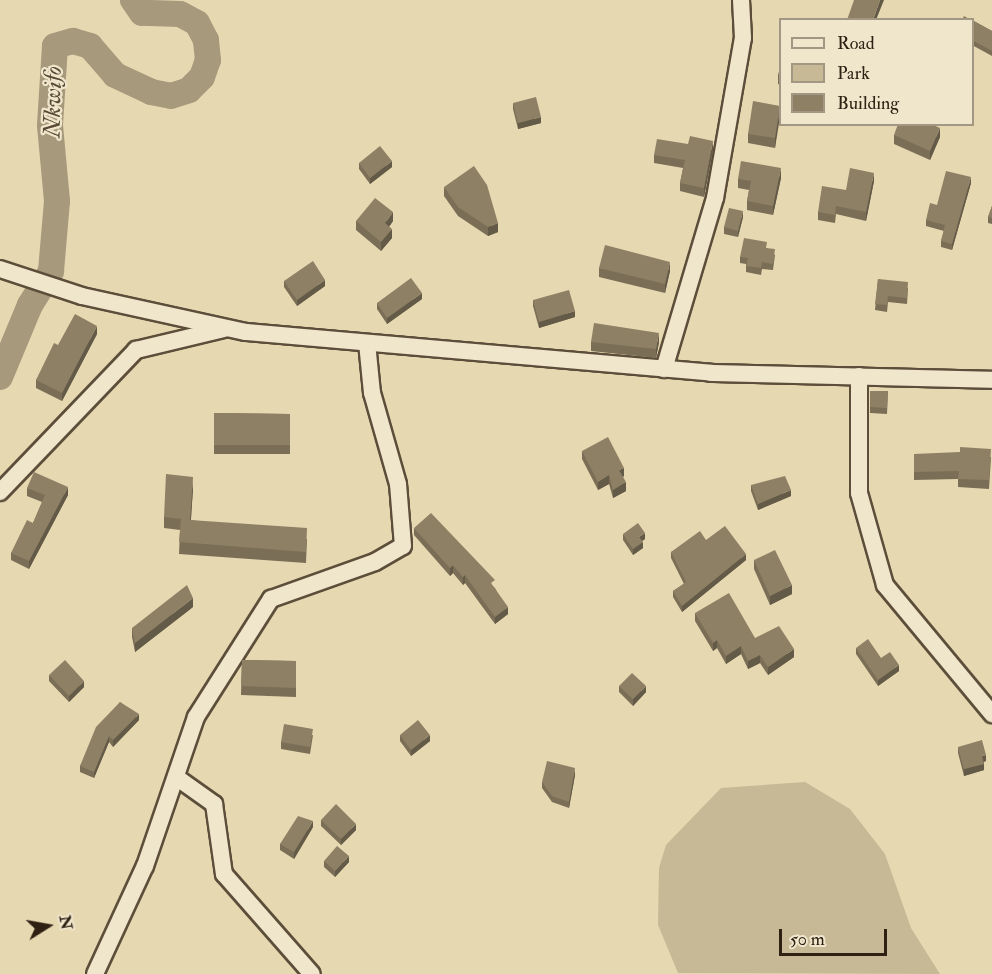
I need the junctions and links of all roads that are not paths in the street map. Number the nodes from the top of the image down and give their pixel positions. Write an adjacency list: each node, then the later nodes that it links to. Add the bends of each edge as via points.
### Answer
1 (741, 0): 5 (street, via 743,39 715,198)
2 (0, 269): 3 (street, via 55,288)
3 (227, 328): 4 (street); 8 (street, via 136,350)
4 (367, 343): 5 (street); 10 (street, via 372,393 398,484 404,546 375,562 271,599 196,717)
5 (664, 369): 6 (street)
6 (859, 376): 7 (street); 9 (street, via 859,494 885,585)
7 (992, 380)
8 (0, 492)
9 (992, 714)
10 (176, 777): 11 (street, via 145,866); 12 (street, via 214,804 224,874)
11 (95, 974)
12 (312, 974)

